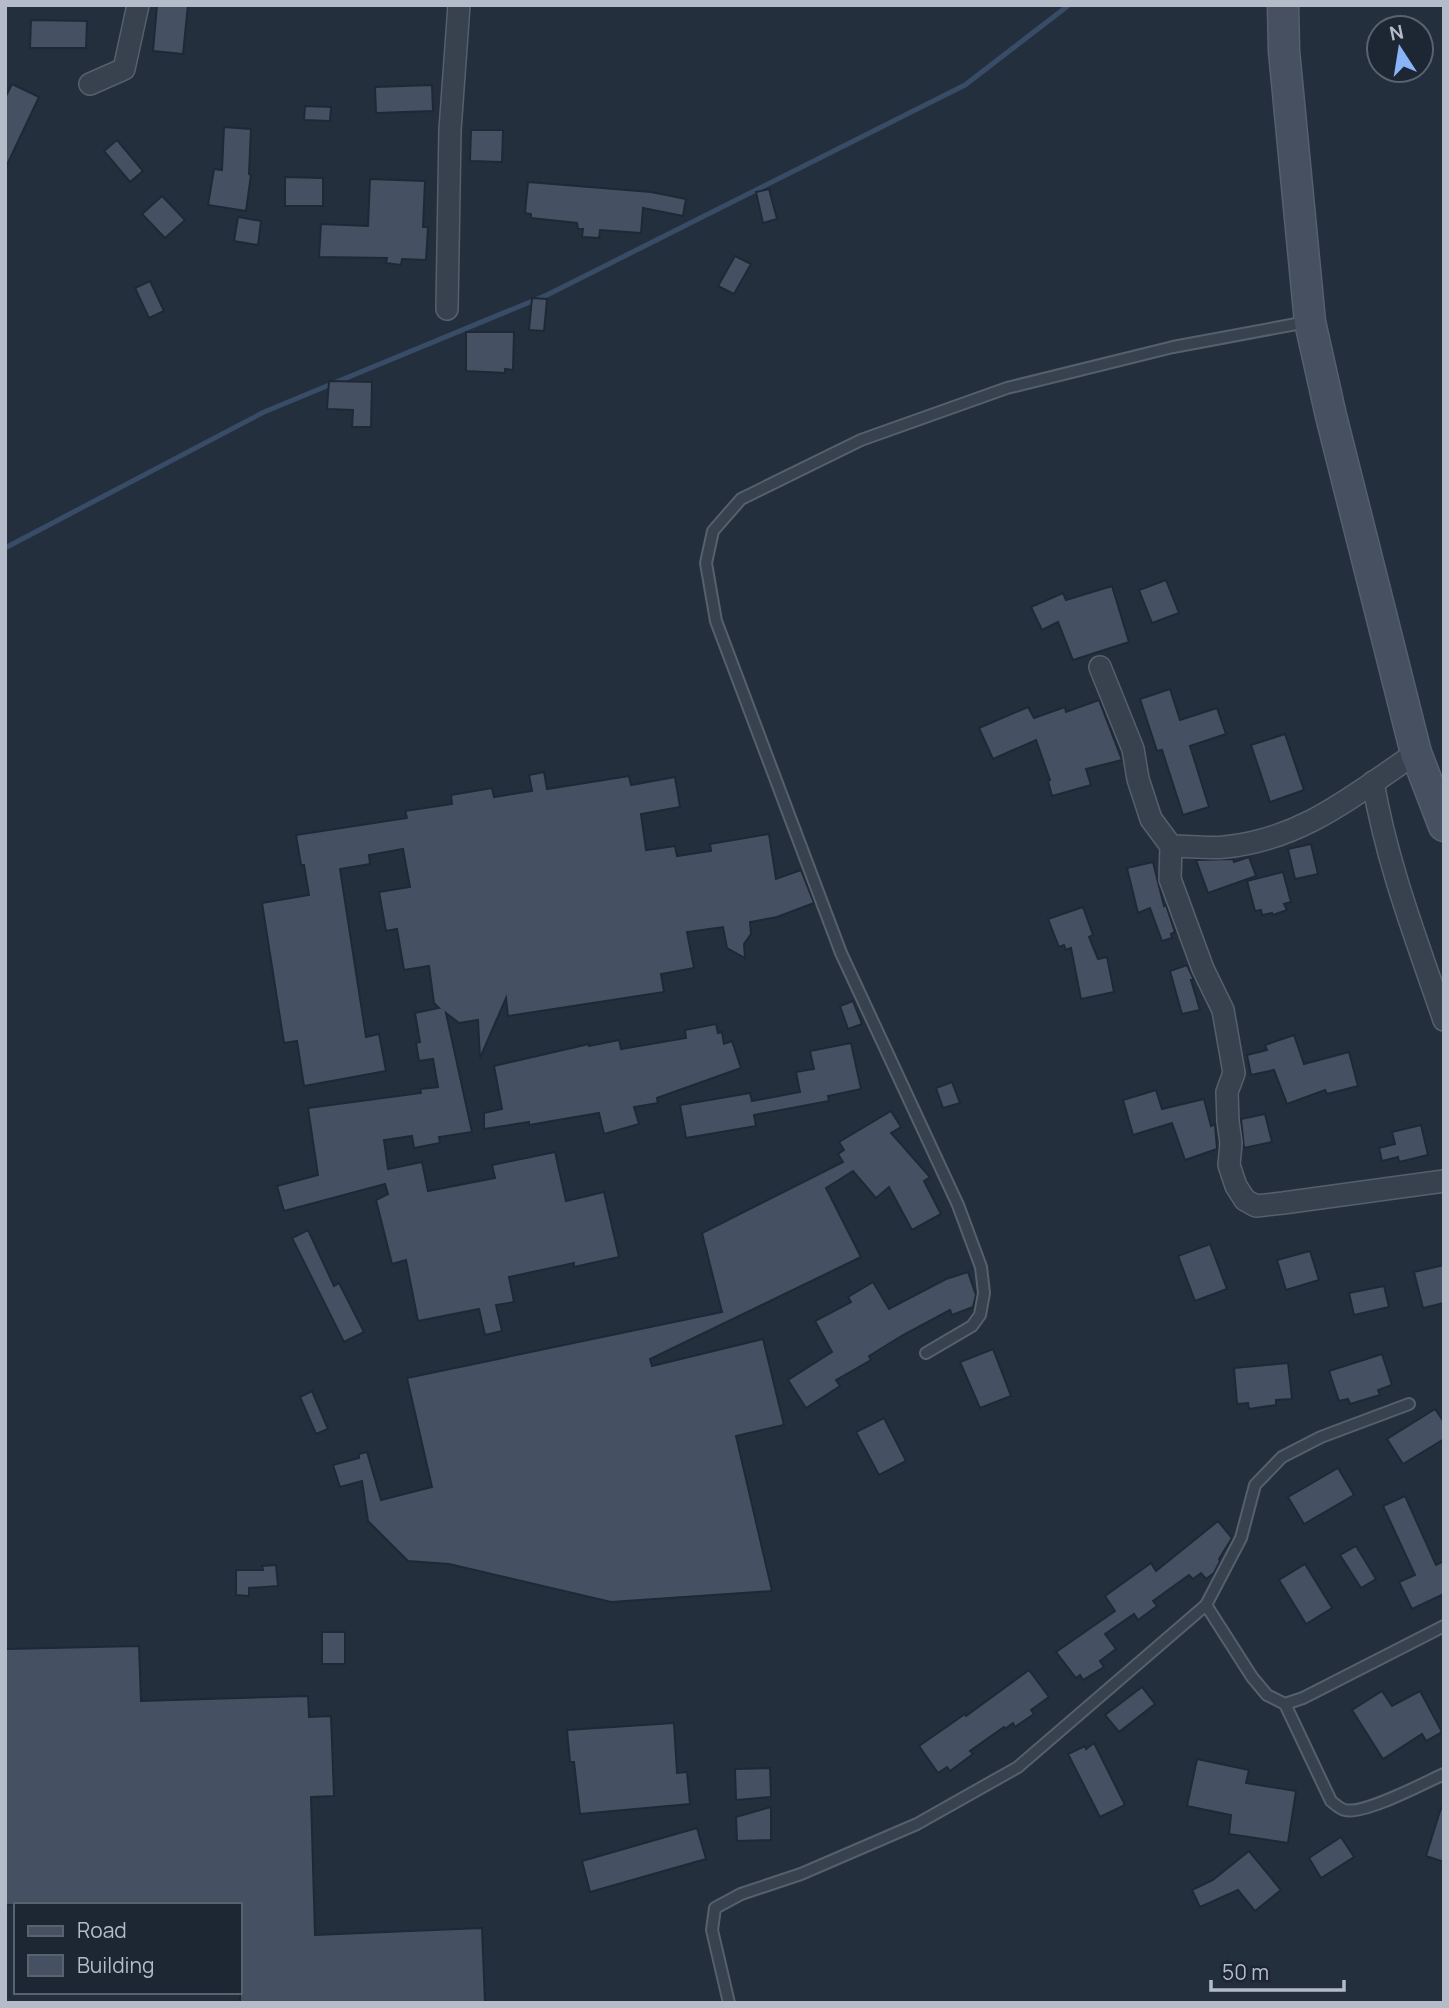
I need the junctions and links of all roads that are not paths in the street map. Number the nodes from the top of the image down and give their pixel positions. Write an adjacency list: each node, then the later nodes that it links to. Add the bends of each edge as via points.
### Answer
1 (138, 5): 4 (street, via 124,69)
2 (459, 5): 5 (street, via 450,130)
3 (1283, 5): 6 (main road)
4 (90, 84)
5 (447, 309)
6 (1310, 322): 8 (main road); 14 (lane, via 1173,347 1007,388 861,440 741,499 713,531 706,563 716,621 841,953 958,1205 981,1267 984,1293 980,1315 972,1326)
7 (1100, 667): 11 (street, via 1133,749 1151,819)
8 (1416, 753): 9 (street); 10 (main road)
9 (1373, 782): 11 (street, via 1317,820 1279,836 1224,847); 12 (street, via 1402,900)
10 (1444, 826)
11 (1171, 846): 13 (street, via 1170,879 1223,1010 1234,1073 1227,1092 1229,1165 1245,1200 1256,1206)
12 (1444, 1020)
13 (1444, 1181)
14 (926, 1353)
15 (1409, 1404): 16 (lane, via 1282,1457 1255,1485 1241,1538)
16 (1206, 1605): 18 (lane, via 1266,1695); 20 (lane, via 1018,1767 917,1824 715,1908 712,1930)
17 (1444, 1626): 18 (lane)
18 (1285, 1704): 19 (lane, via 1331,1801 1345,1810 1388,1800)
19 (1444, 1774)
20 (729, 2003)

